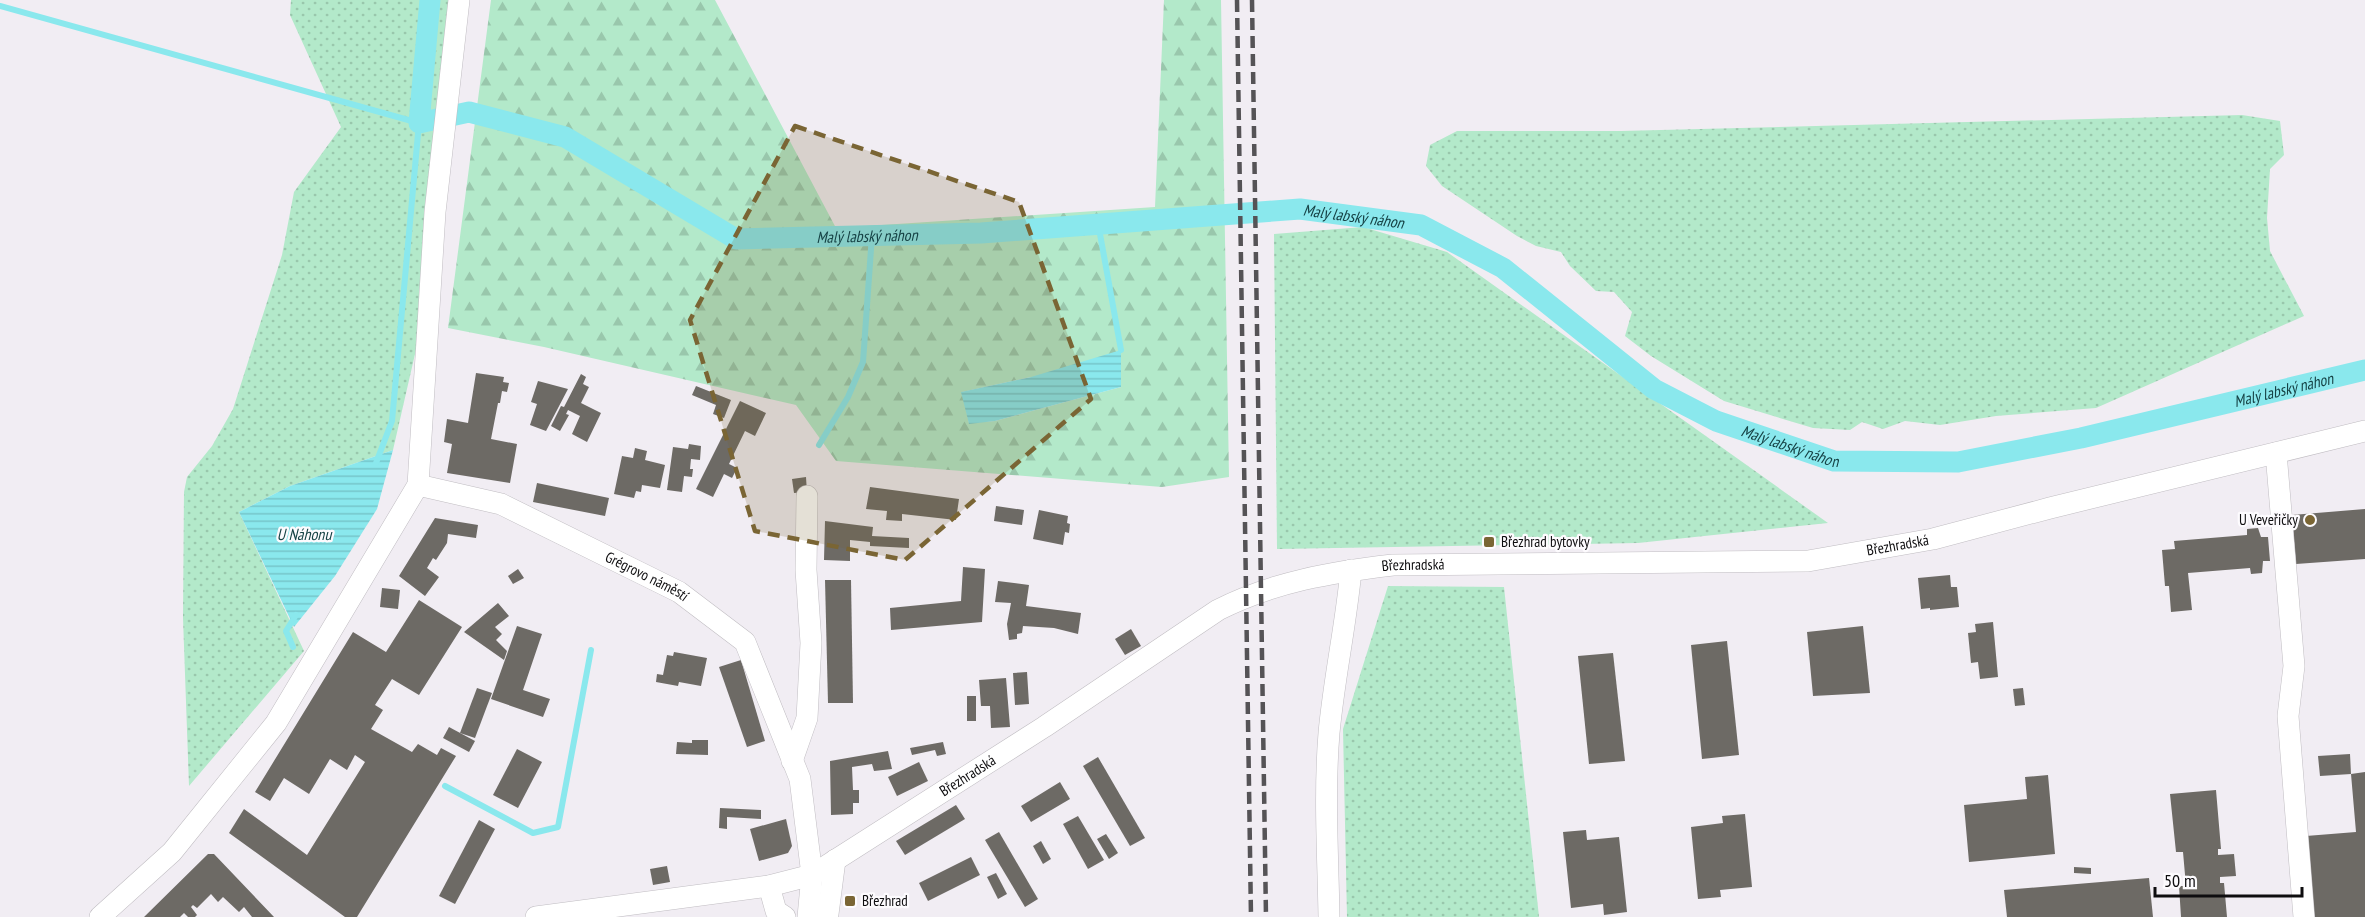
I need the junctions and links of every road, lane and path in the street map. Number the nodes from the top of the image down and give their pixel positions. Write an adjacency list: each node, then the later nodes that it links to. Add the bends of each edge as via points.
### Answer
1 (459, 0): 4 (street, via 435,212)
2 (2365, 431): 3 (street, Březhradská)
3 (2276, 453): 6 (street, Březhradská, via 1933,539 1808,561 1393,565); 17 (street, via 2294,666 2288,716)
4 (418, 485): 7 (street, Grégrovo náměstí, via 501,504 679,592 745,642); 11 (street, via 276,723 172,852)
5 (807, 496): 7 (street, via 806,570 811,643 807,718)
6 (1351, 570): 8 (street, Březhradská, via 1260,591 1218,610); 16 (street, via 1329,736)
7 (792, 761): 9 (street, Grégrovo náměstí, via 800,780)
8 (835, 860): 9 (street, Březhradská); 15 (street, via 828,914)
9 (812, 875): 10 (street, Březhradská); 14 (street, Grégrovo náměstí)
10 (769, 886): 12 (street, Březhradská); 13 (street, via 776,911)
11 (100, 917)
12 (536, 917)
13 (785, 917)
14 (808, 917)
15 (824, 917)
16 (1329, 917)
17 (2304, 917)

